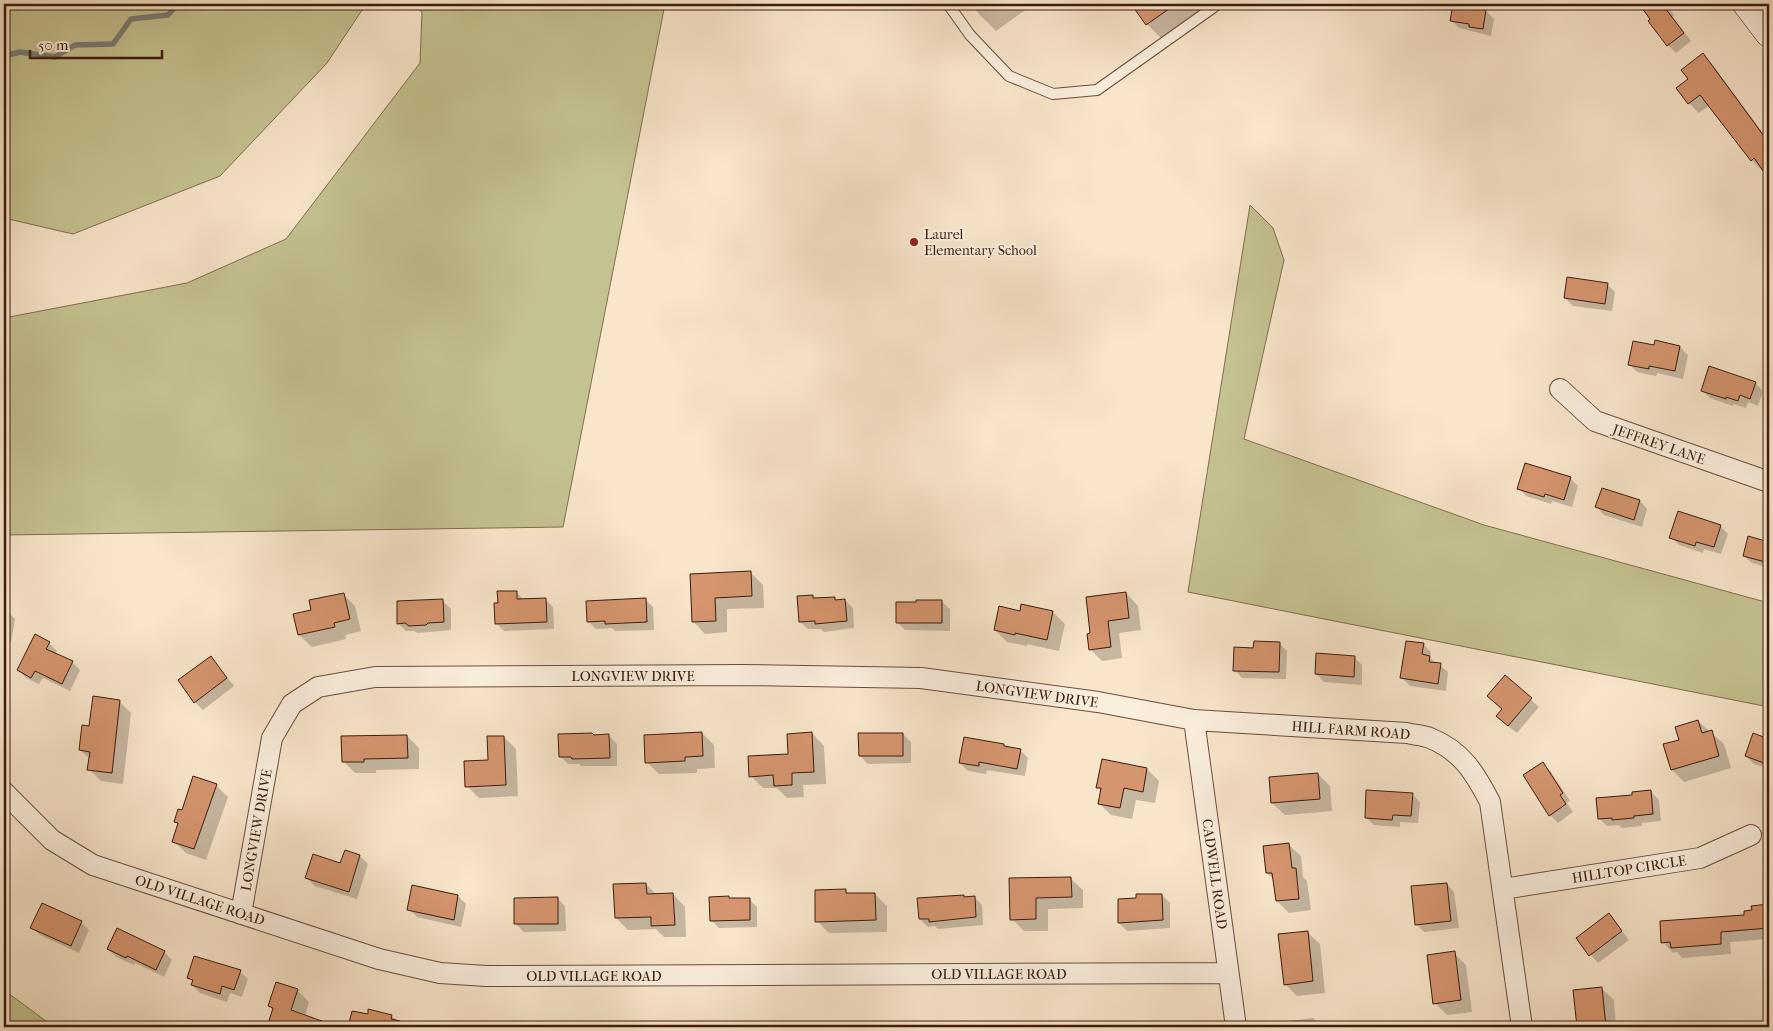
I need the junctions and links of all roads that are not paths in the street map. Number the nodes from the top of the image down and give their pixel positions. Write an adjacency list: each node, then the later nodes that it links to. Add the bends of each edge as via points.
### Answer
1 (948, 4): 2 (lane, via 970,35 1009,76 1053,94 1098,90)
2 (1216, 4)
3 (1747, 4): 4 (street)
4 (1769, 33)
5 (1560, 388): 6 (street, JEFFREY LANE, via 1595,421)
6 (1769, 482)
7 (1194, 720): 10 (street, HILL FARM ROAD, via 1407,733 1429,738 1457,754 1476,775 1490,802); 11 (street, LONGVIEW DRIVE, via 1098,702 921,678 742,675 375,677 318,687 292,704 272,738); 12 (street, CADWELL ROAD)
8 (4, 792): 11 (street, OLD VILLAGE ROAD, via 52,840 93,865)
9 (1751, 835): 10 (street, HILLTOP CIRCLE, via 1700,858)
10 (1503, 889): 14 (street, HILL FARM ROAD)
11 (241, 914): 12 (street, OLD VILLAGE ROAD, via 379,959 440,972 486,976)
12 (1228, 973): 13 (street, CADWELL ROAD)
13 (1236, 1027)
14 (1522, 1027)

